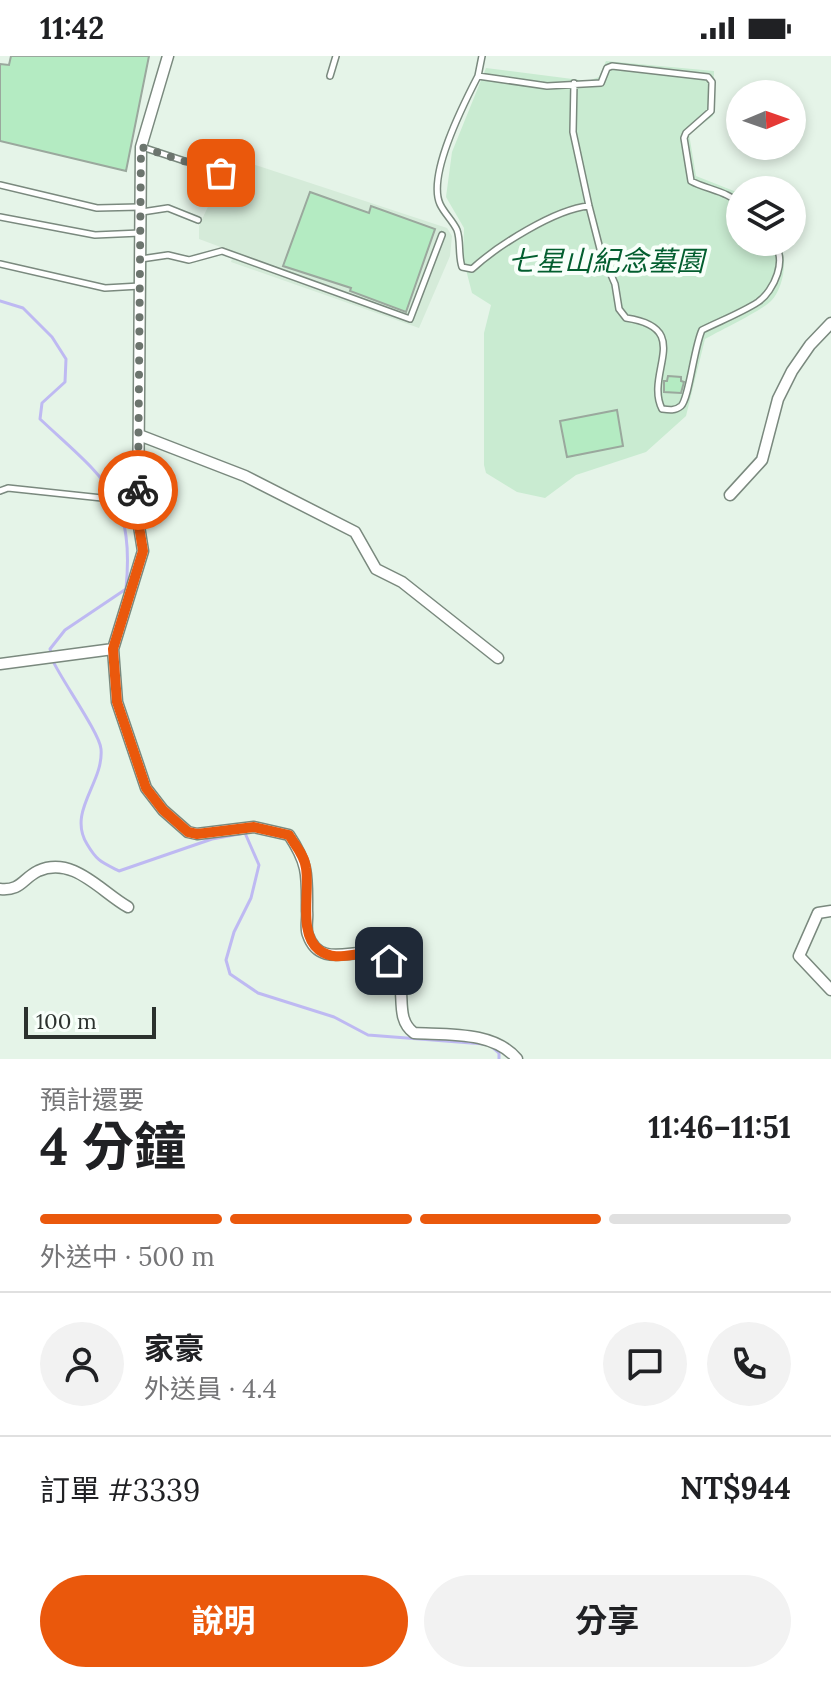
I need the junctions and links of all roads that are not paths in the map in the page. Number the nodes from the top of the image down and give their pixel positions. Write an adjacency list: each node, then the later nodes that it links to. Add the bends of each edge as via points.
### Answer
1 (168, 56): 7 (street)
2 (336, 56): 4 (lane)
3 (482, 56): 5 (lane)
4 (330, 76)
5 (478, 76): 6 (lane, via 547,86); 11 (lane, via 450,130 438,184 439,202 458,231 462,267 472,269 528,229)
6 (574, 83): 10 (lane, via 601,83 612,66 708,77 711,111 684,138 691,181); 11 (lane, via 573,132)
7 (141, 147): 8 (lane); 12 (street)
8 (221, 173)
9 (0, 185): 12 (lane, via 97,208)
10 (726, 196)
11 (589, 206): 17 (lane, via 619,309 626,318 644,320 659,330 664,361 657,399 662,409 673,410 687,396 702,330 760,300 772,285)
12 (140, 209): 14 (lane, via 168,208); 15 (street)
13 (0, 217): 15 (lane, via 95,235)
14 (198, 220)
15 (141, 233): 18 (street)
16 (442, 235): 18 (lane, via 410,319 222,251 189,260 168,255)
17 (779, 256)
18 (140, 259): 20 (street)
19 (0, 264): 20 (lane, via 105,288)
20 (141, 286): 22 (street)
21 (831, 323): 25 (street, via 792,371 778,399 762,460)
22 (139, 435): 23 (street); 27 (street, via 245,476 355,532 376,569 402,582)
23 (139, 473): 24 (lane, via 109,495 95,498); 26 (street, via 143,551)
24 (0, 491)
25 (730, 495)
26 (113, 649): 28 (street); 33 (street, via 117,702 146,788 163,810 197,834 254,827 289,835 306,865 306,933 312,944 334,956 373,952 389,961 400,977 402,1018 414,1033 487,1039)
27 (498, 658)
28 (0, 664)
29 (0, 889): 30 (street, via 12,890 39,871 57,867 76,871)
30 (128, 907)
31 (831, 911): 32 (street, via 818,913 799,956)
32 (831, 990)
33 (517, 1059)

